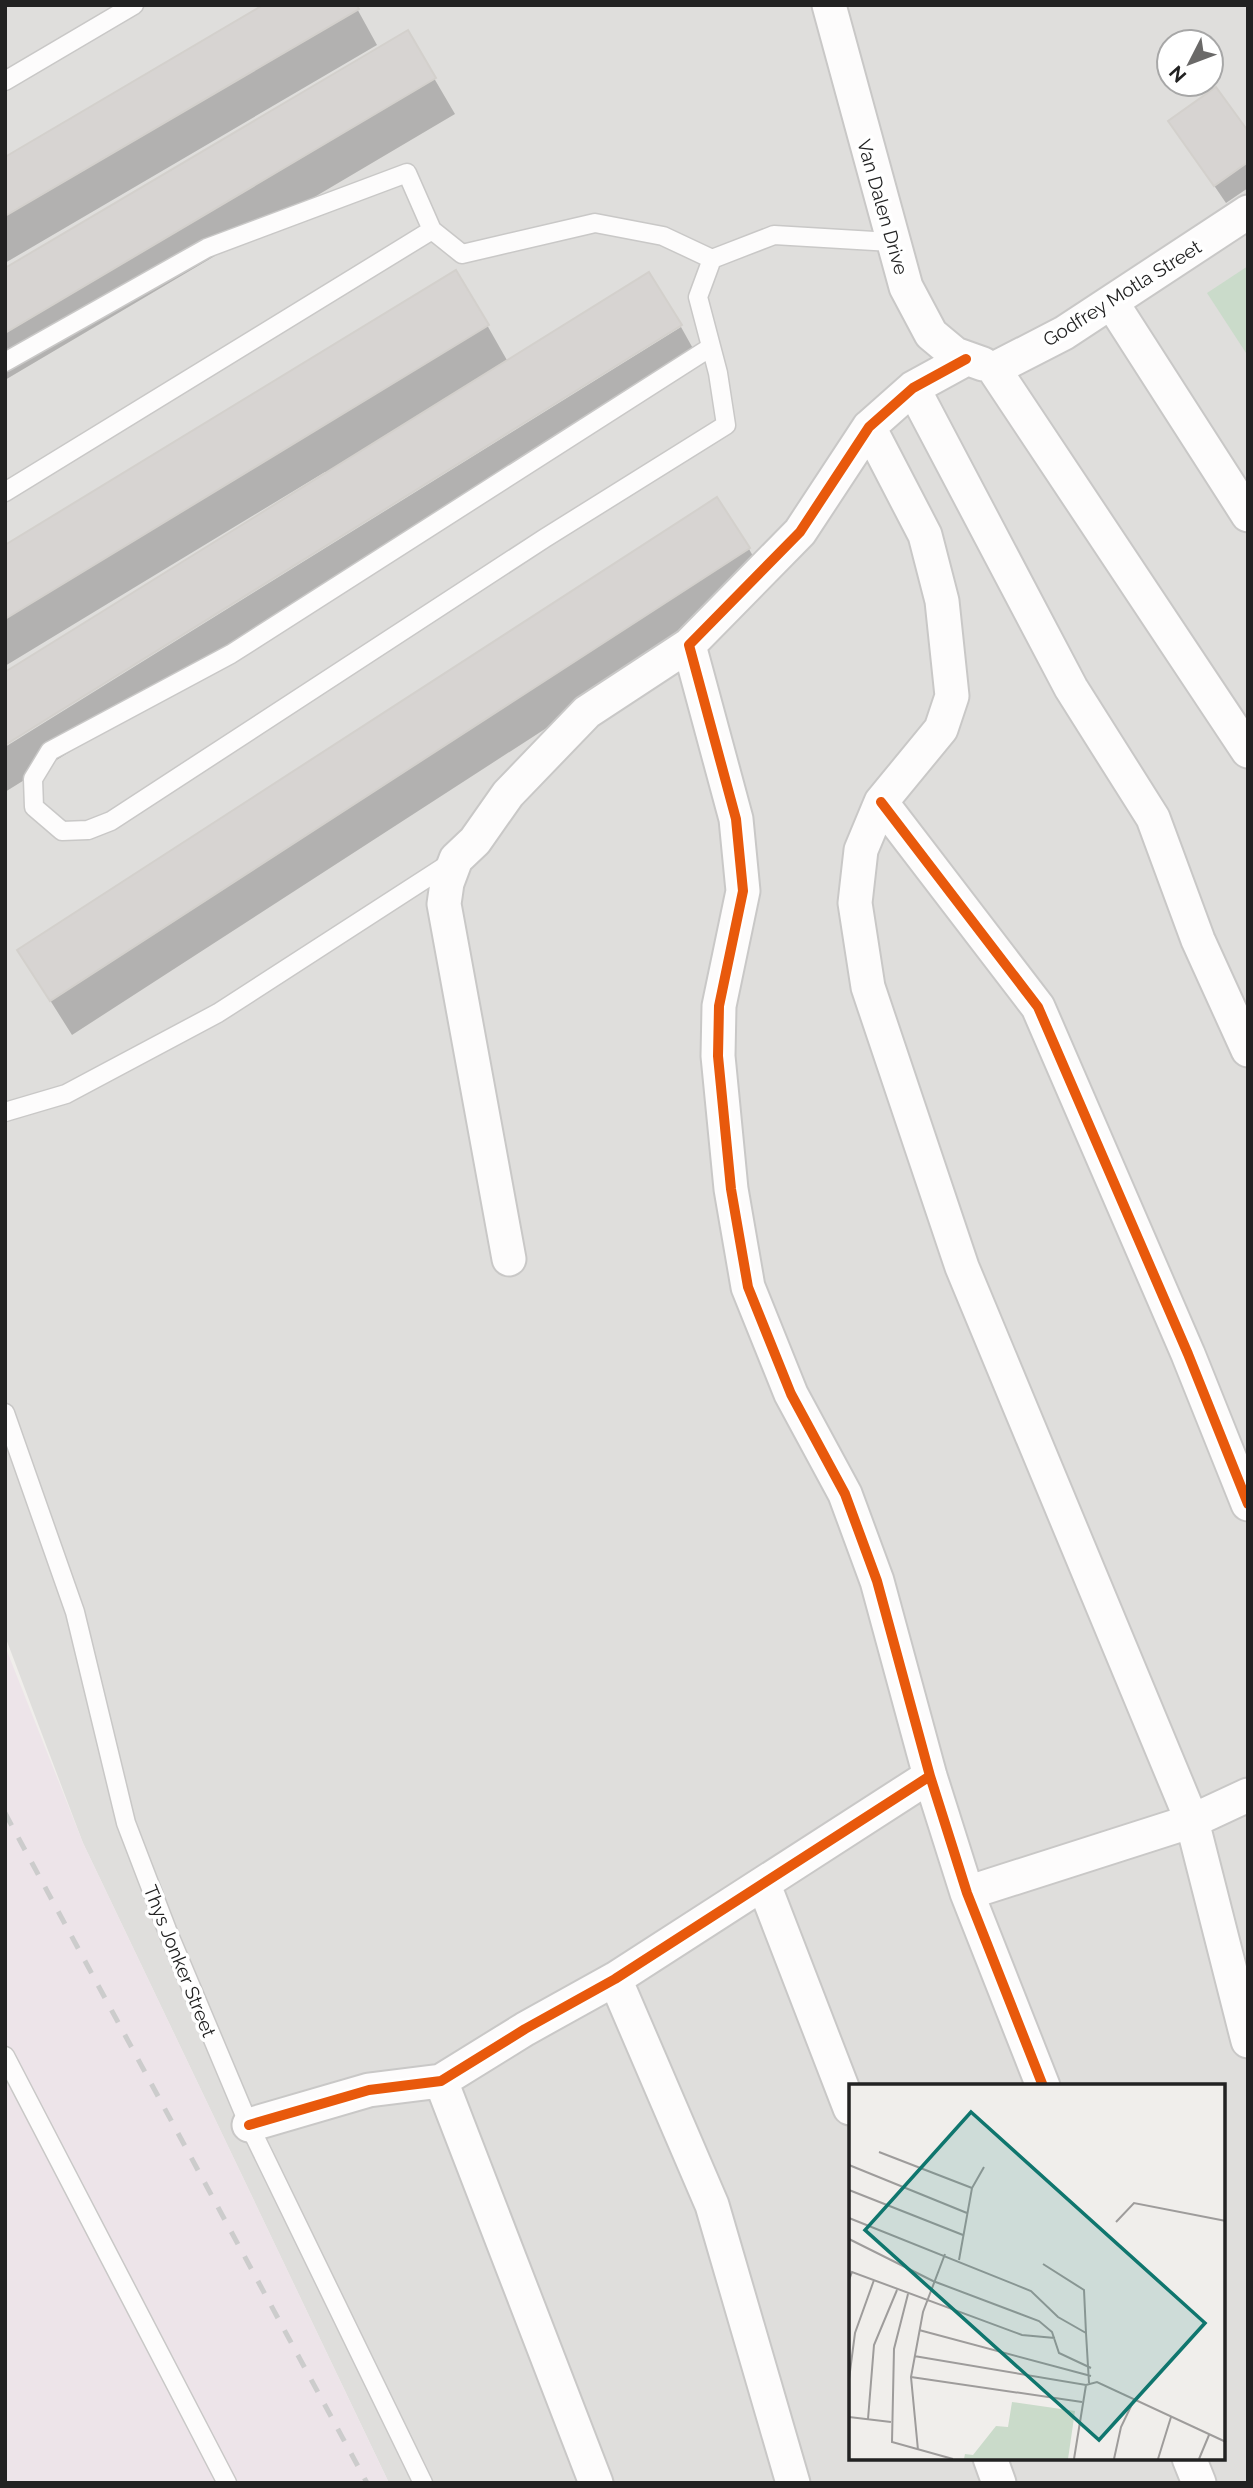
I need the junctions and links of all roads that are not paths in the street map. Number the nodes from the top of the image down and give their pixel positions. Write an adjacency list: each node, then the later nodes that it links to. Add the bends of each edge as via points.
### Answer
1 (134, 5): 3 (lane)
2 (833, 6): 6 (street, Van Dalen Drive)
3 (5, 81)
4 (1248, 212): 8 (street, Godfrey Motla Street)
5 (432, 230): 7 (lane, via 463,254 595,223 663,236); 10 (lane, via 407,173 207,248); 14 (lane)
6 (891, 242): 7 (lane, via 774,235); 11 (street, Van Dalen Drive, via 921,319 943,345)
7 (712, 259): 9 (lane, via 698,297)
8 (1112, 303): 11 (street, Godfrey Motla Street, via 1064,333); 15 (street)
9 (711, 347): 9 (lane, via 726,425 111,821 88,830 62,831 34,807 33,779 50,751 230,654)
10 (5, 362)
11 (980, 364): 12 (street, Godfrey Motla Street); 17 (street)
12 (913, 388): 13 (street, Godfrey Motla Street); 20 (street, via 1071,688 1153,818 1198,940)
13 (869, 427): 16 (street, Godfrey Motla Street, via 800,532); 18 (street, via 925,535 942,601 951,696 941,729)
14 (5, 492)
15 (1248, 515)
16 (689, 645): 19 (street, Godfrey Motla Street, via 587,712 508,794 475,841); 25 (street, via 736,819 743,891 719,1006 718,1056 731,1189 748,1287 791,1394 845,1494 877,1581)
17 (1248, 751)
18 (881, 802): 24 (street, via 1038,1007 1188,1353); 27 (street, via 861,850 855,903 868,987 962,1267)
19 (456, 859): 21 (lane, via 218,1013 66,1094); 22 (street, via 444,904)
20 (1248, 1050)
21 (5, 1112)
22 (509, 1259)
23 (5, 1413): 36 (lane, Thys Jonker Street, via 75,1612 126,1823)
24 (1248, 1504)
25 (930, 1776): 28 (street); 29 (street)
26 (1248, 1795): 27 (street)
27 (1192, 1821): 29 (street); 31 (street)
28 (764, 1885): 30 (street); 35 (street)
29 (967, 1893): 34 (street)
30 (615, 1979): 33 (street); 42 (street, via 712,2205)
31 (1248, 2041)
32 (5, 2056): 39 (lane)
33 (441, 2081): 36 (street, via 369,2090); 41 (street)
34 (1043, 2084)
35 (849, 2105)
36 (249, 2125): 40 (lane, Thys Jonker Street)
37 (991, 2460): 43 (street)
38 (1190, 2460): 44 (street)
39 (227, 2483)
40 (424, 2483)
41 (596, 2483)
42 (793, 2483)
43 (999, 2483)
44 (1199, 2483)

